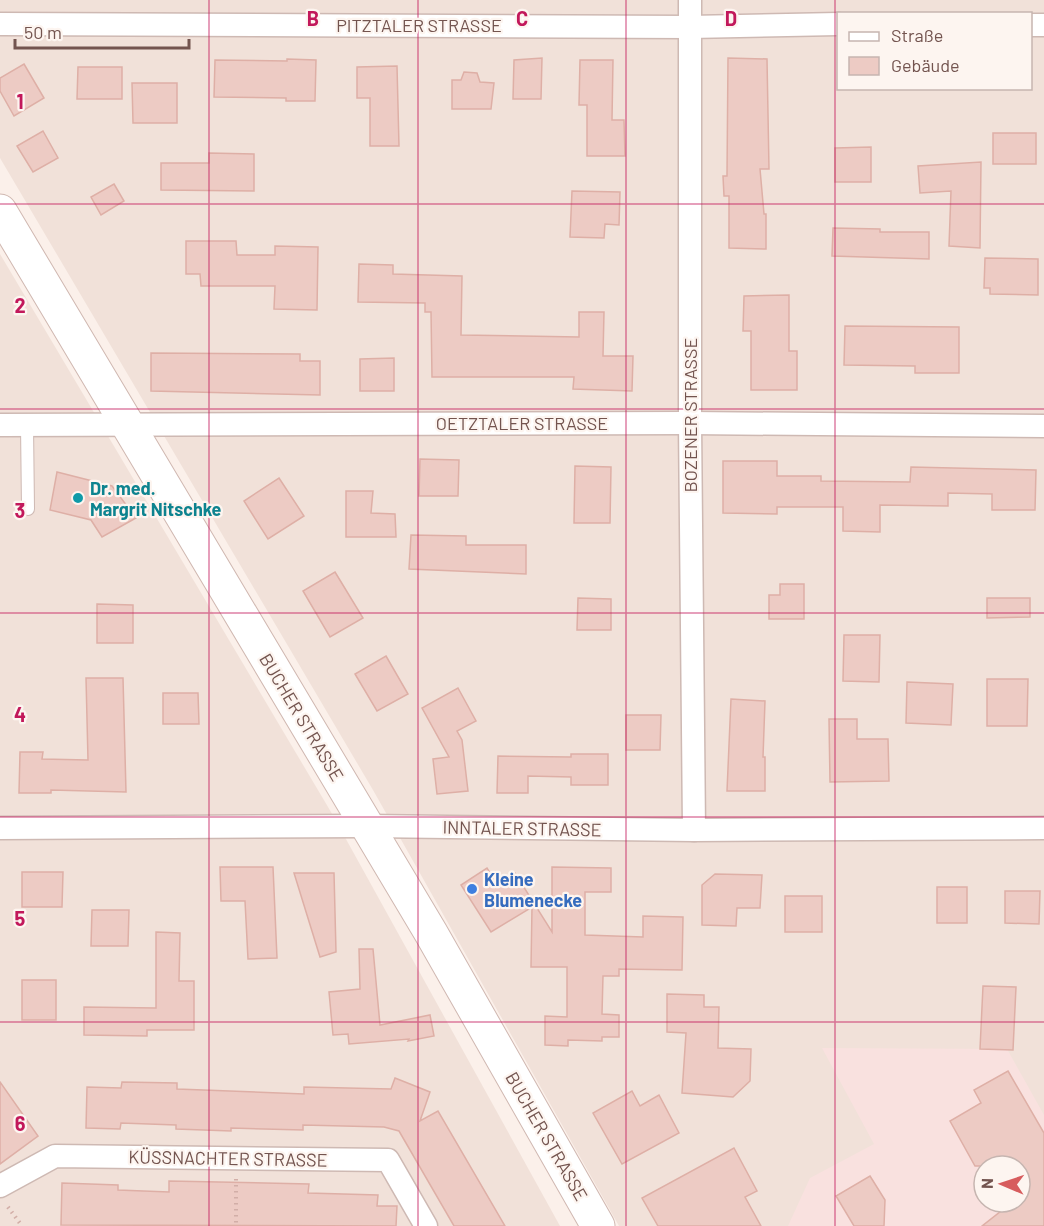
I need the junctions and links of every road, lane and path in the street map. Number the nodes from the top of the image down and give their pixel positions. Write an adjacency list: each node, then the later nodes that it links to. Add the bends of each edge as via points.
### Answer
1 (690, 0): 4 (street, BOZENER STRASSE)
2 (0, 24): 4 (street, PITZTALER STRASSE)
3 (837, 24): 4 (street, PITZTALER STRASSE)
4 (690, 27): 6 (street, BOZENER STRASSE)
5 (0, 211): 9 (main road, BUCHER STRASSE)
6 (690, 423): 9 (street, OETZTALER STRASSE); 10 (street, OETZTALER STRASSE); 15 (street, BOZENER STRASSE)
7 (0, 425): 8 (street, OETZTALER STRASSE)
8 (27, 425): 9 (street, OETZTALER STRASSE); 11 (lane)
9 (128, 425): 12 (main road, BUCHER STRASSE)
10 (1044, 426)
11 (28, 509)
12 (367, 826): 13 (street, INNTALER STRASSE); 15 (street, INNTALER STRASSE); 21 (main road, BUCHER STRASSE)
13 (0, 828)
14 (1044, 828): 15 (street, INNTALER STRASSE)
15 (694, 830)
16 (235, 1159): 17 (street, KÜSSNACHTER STRASSE, via 55,1156); 19 (path); 20 (street, KÜSSNACHTER STRASSE, via 388,1160)
17 (3, 1195): 18 (path)
18 (22, 1226)
19 (236, 1226)
20 (426, 1226)
21 (598, 1226)

